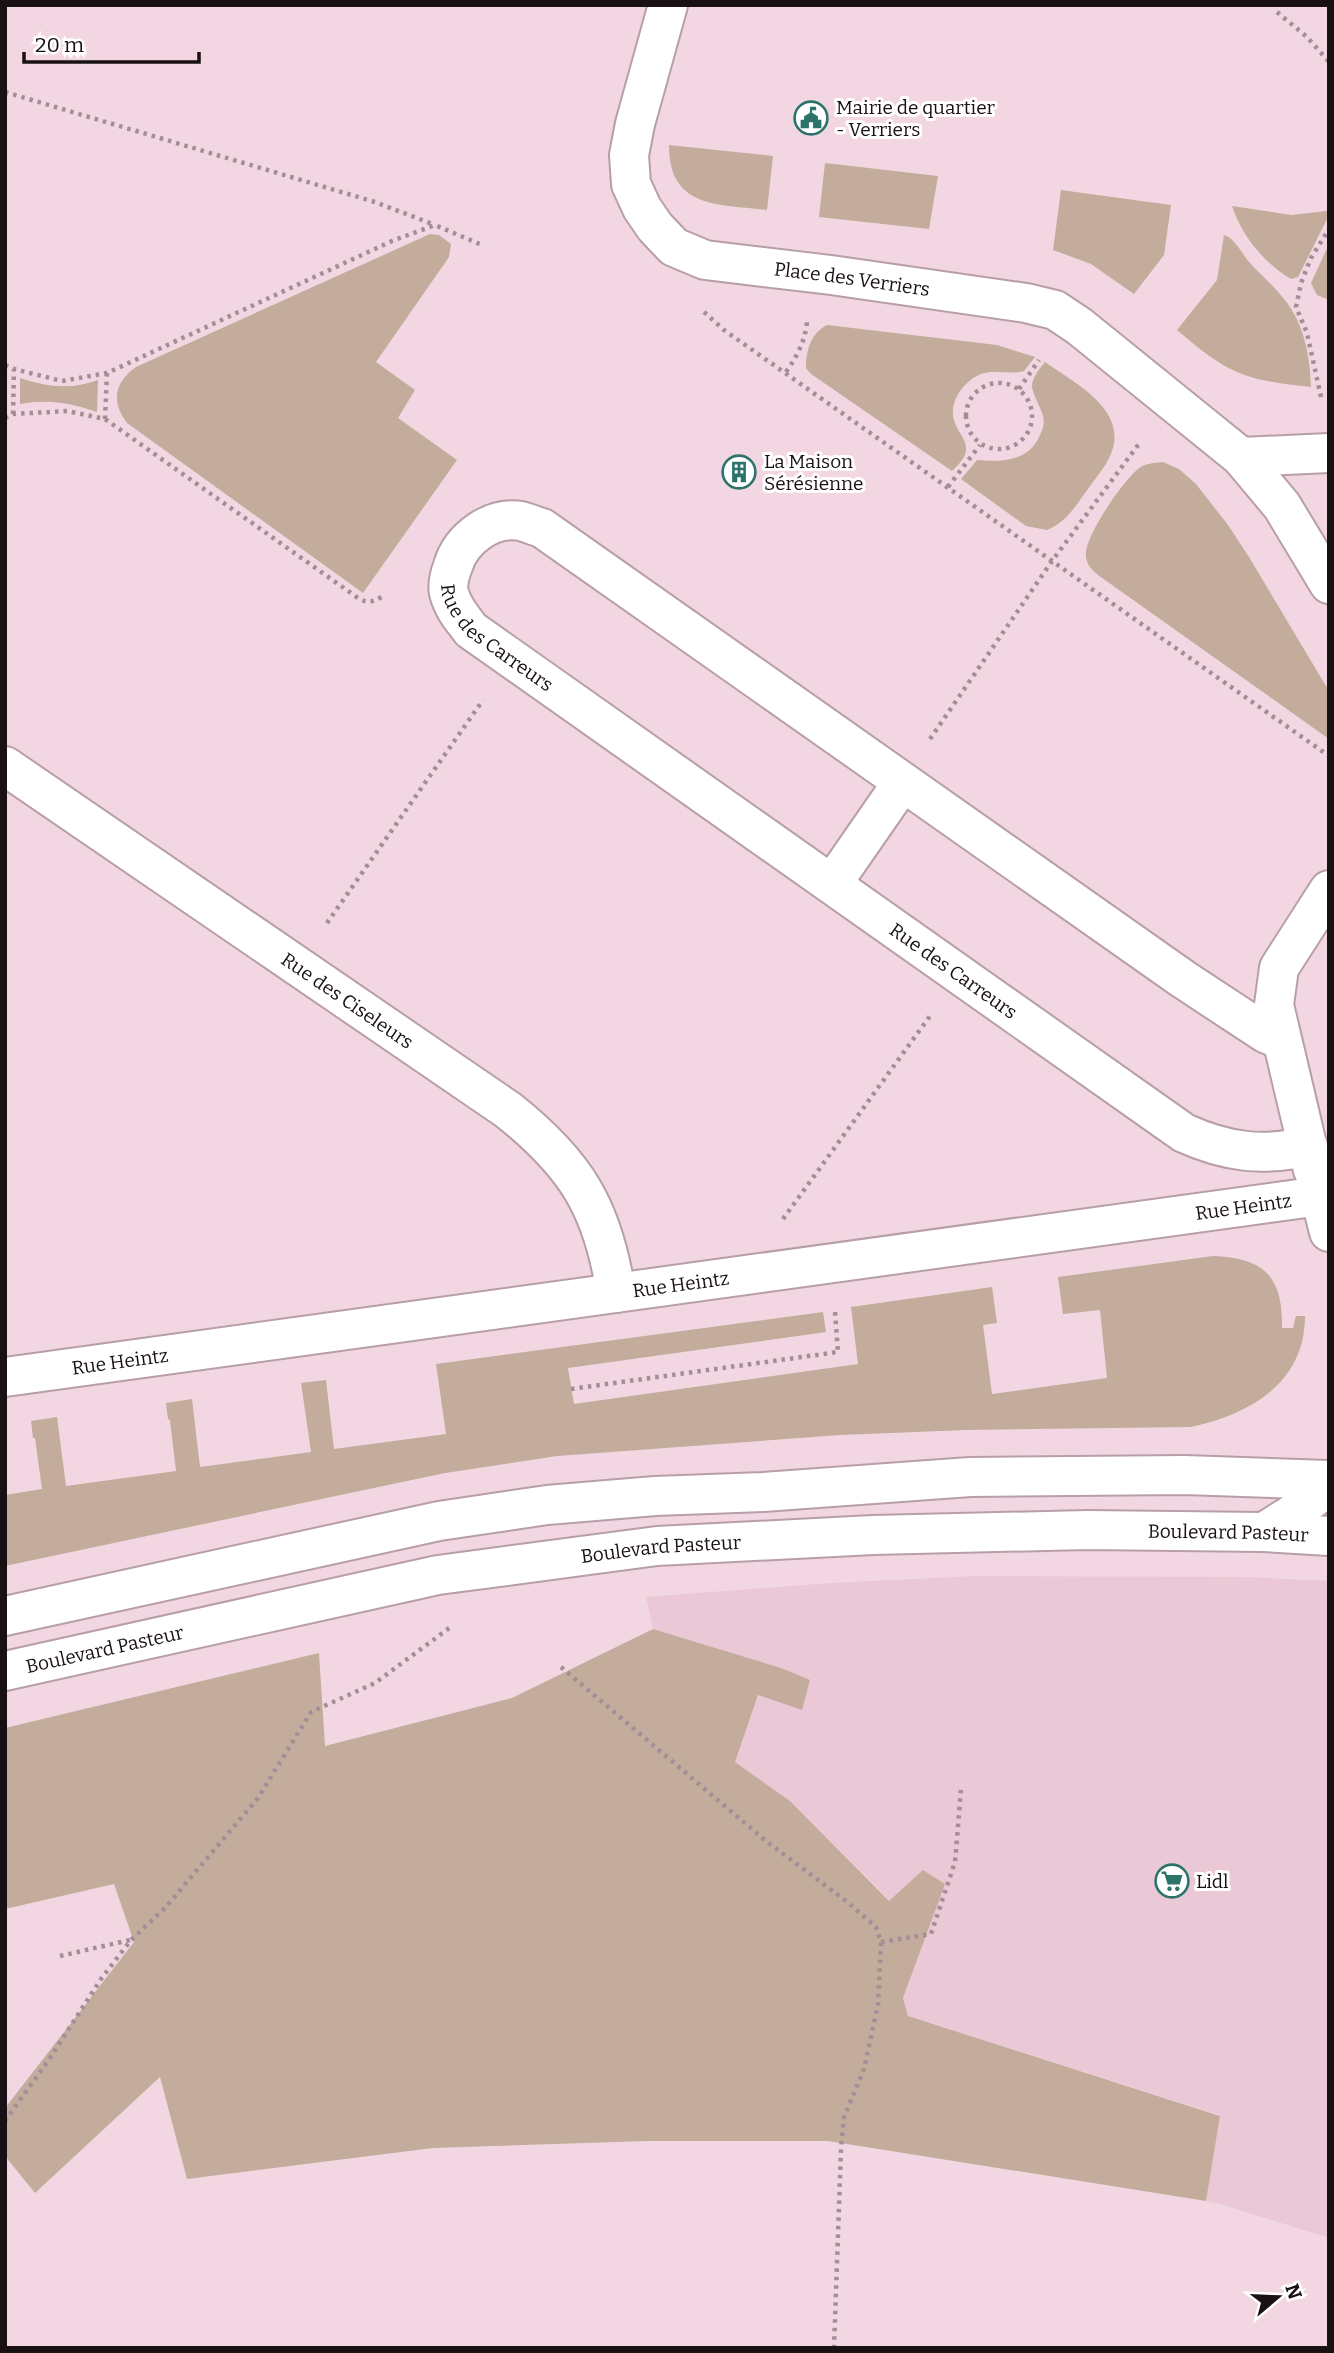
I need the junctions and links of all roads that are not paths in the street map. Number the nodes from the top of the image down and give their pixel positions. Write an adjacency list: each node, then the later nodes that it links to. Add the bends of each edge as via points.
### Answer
1 (668, 5): 3 (street, Place des Verriers, via 629,155 631,184 642,208 674,247 705,260 1055,310)
2 (1329, 453): 3 (street)
3 (1241, 457): 4 (street, Place des Verriers, via 1282,506)
4 (1329, 584)
5 (5, 766): 12 (street, Rue des Ciseleurs, via 535,1131 585,1192 610,1256)
6 (902, 783): 7 (street); 7 (street, Rue des Carreurs, via 542,528 519,521 491,525 459,550 448,590 455,611 471,630); 9 (street, Rue des Carreurs, via 1185,981 1265,1033)
7 (832, 884): 10 (street, Rue des Carreurs, via 1184,1133 1234,1150 1285,1152)
8 (1329, 890): 9 (street, via 1279,968 1275,1005)
9 (1280, 1034): 10 (street)
10 (1308, 1146): 11 (street)
11 (1326, 1220): 12 (street, Rue Heintz)
12 (616, 1293): 13 (street, Rue Heintz)
13 (5, 1377)
14 (1329, 1480): 18 (street, via 1184,1475 970,1477 547,1505 439,1521)
15 (1329, 1486): 16 (street)
16 (1264, 1532): 17 (street, Boulevard Pasteur); 19 (street, Boulevard Pasteur, via 983,1532 657,1546 438,1575)
17 (1329, 1536)
18 (5, 1616)
19 (5, 1671)

